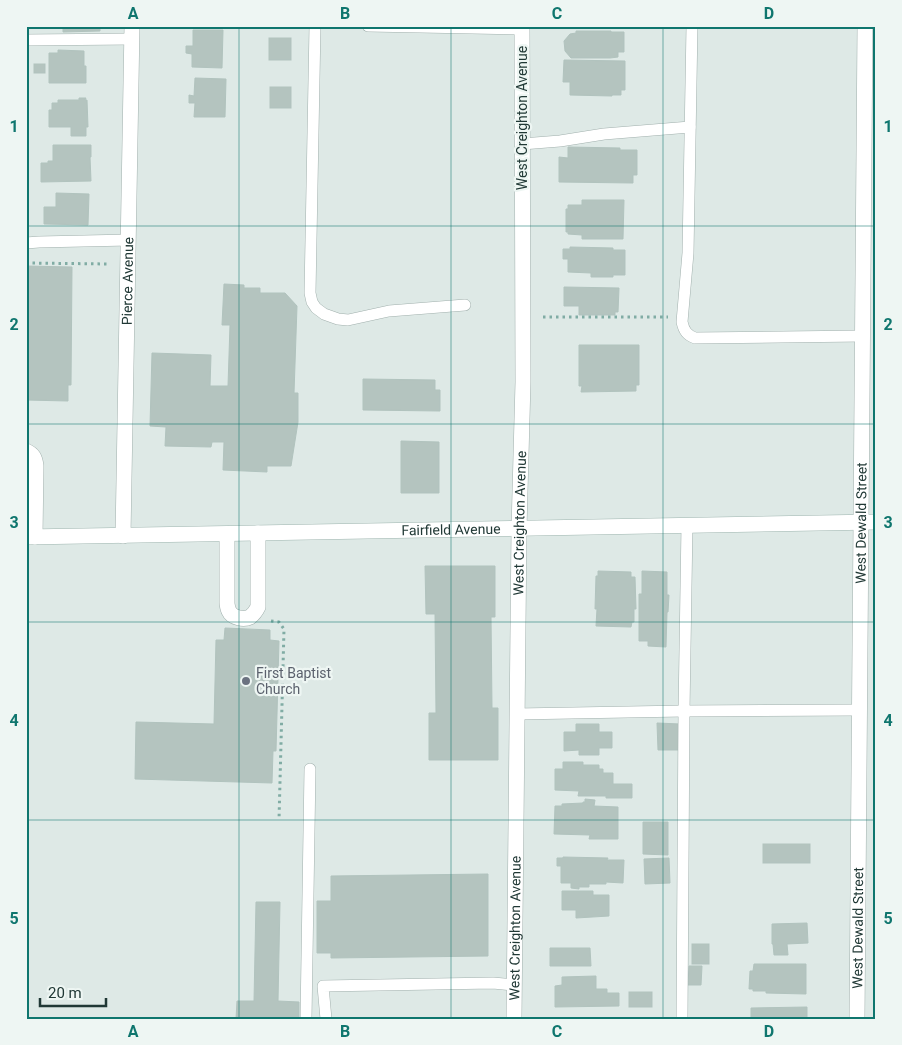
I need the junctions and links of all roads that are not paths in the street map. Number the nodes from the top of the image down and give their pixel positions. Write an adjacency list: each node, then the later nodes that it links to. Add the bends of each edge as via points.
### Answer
1 (315, 26): 12 (lane, via 312,302 324,314 348,320 389,311)
2 (368, 26): 5 (lane)
3 (692, 26): 8 (lane)
4 (866, 26): 13 (street, West Dewald Street)
5 (522, 28): 9 (street, West Creighton Avenue)
6 (132, 33): 7 (lane); 10 (street, Pierce Avenue)
7 (26, 40)
8 (690, 127): 9 (lane); 13 (lane, via 688,253 682,322 688,335 695,338)
9 (522, 144): 17 (street, West Creighton Avenue, via 523,382)
10 (129, 240): 11 (lane); 20 (street, Pierce Avenue)
11 (26, 243)
12 (465, 305)
13 (863, 336): 15 (street, West Dewald Street)
14 (26, 451): 21 (street, via 35,458 36,466)
15 (869, 522): 16 (street, Fairfield Avenue); 22 (street, West Dewald Street)
16 (687, 526): 17 (street, Fairfield Avenue); 23 (lane)
17 (519, 529): 18 (street, Fairfield Avenue); 24 (street, West Creighton Avenue)
18 (258, 533): 19 (street, Fairfield Avenue); 19 (street, via 258,607 252,616 246,618 237,618 228,611)
19 (227, 534): 20 (street, Fairfield Avenue)
20 (124, 536): 21 (street, Fairfield Avenue)
21 (30, 537)
22 (860, 710): 23 (lane); 31 (street, West Dewald Street)
23 (684, 711): 24 (lane); 30 (lane)
24 (517, 714): 26 (street, West Creighton Avenue)
25 (310, 770): 27 (lane)
26 (514, 985): 28 (lane, via 324,986); 29 (street, West Creighton Avenue)
27 (306, 1019)
28 (326, 1019)
29 (514, 1019)
30 (682, 1019)
31 (857, 1019)

